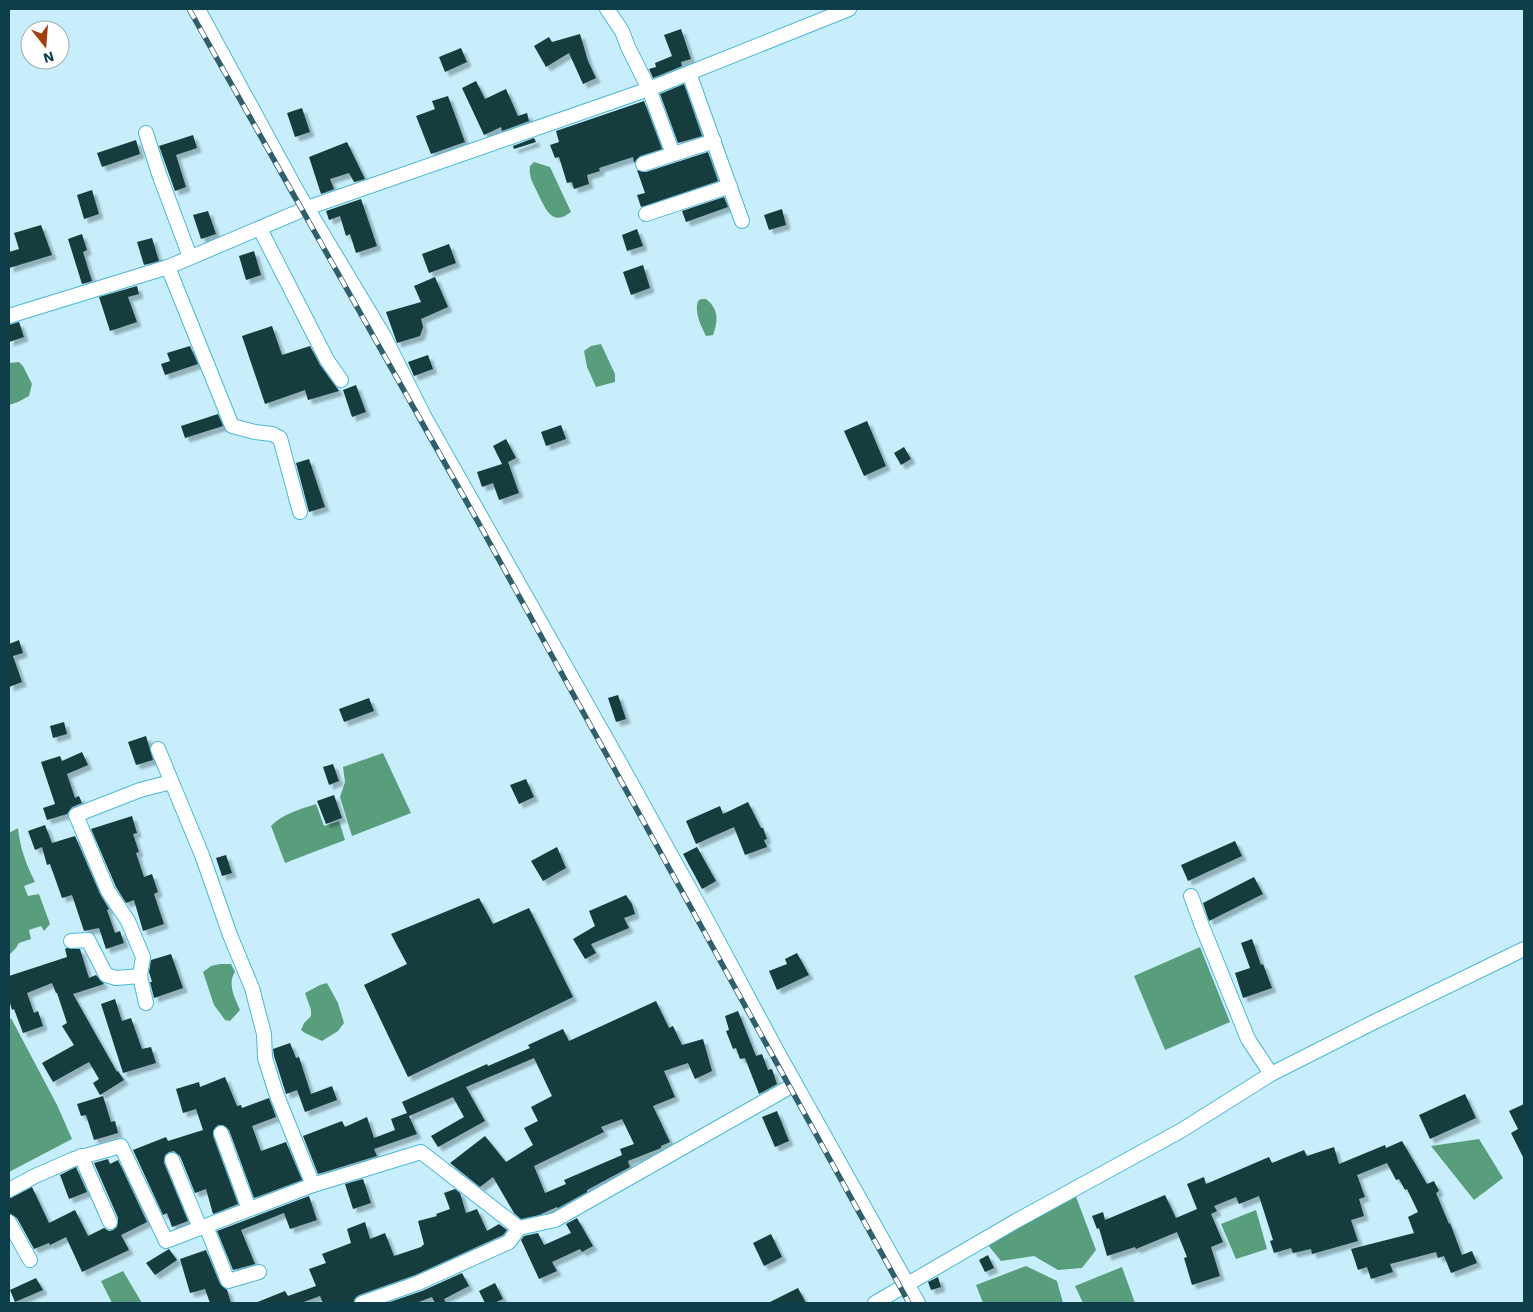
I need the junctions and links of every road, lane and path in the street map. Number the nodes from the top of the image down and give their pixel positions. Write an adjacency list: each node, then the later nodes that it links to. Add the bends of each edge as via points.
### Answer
1 (198, 9): 11 (street)
2 (607, 9): 5 (street, via 622,31)
3 (849, 9): 4 (street)
4 (689, 73): 5 (street); 7 (street)
5 (650, 89): 8 (street); 11 (street)
6 (146, 133): 15 (street)
7 (714, 141): 8 (street); 10 (street)
8 (673, 154): 9 (street)
9 (643, 164)
10 (730, 186): 12 (street); 13 (street)
11 (307, 208): 14 (street); 28 (street, via 384,336 424,416)
12 (646, 214)
13 (742, 221)
14 (260, 229): 15 (street); 18 (street, via 327,360)
15 (190, 257): 16 (street)
16 (168, 267): 17 (street); 19 (street, via 232,426 280,438)
17 (9, 316)
18 (341, 380)
19 (300, 512)
20 (158, 749): 21 (street)
21 (171, 782): 25 (street, via 140,790 76,815 108,891 128,921 143,957); 32 (street, via 252,988 264,1034 265,1058)
22 (1191, 896): 27 (street, via 1248,1039)
23 (71, 942): 25 (street, via 88,940 106,975 116,978)
24 (1524, 950): 27 (street)
25 (140, 976): 26 (street)
26 (146, 1003)
27 (1271, 1074): 41 (street, via 1182,1130 1016,1220)
28 (796, 1084): 38 (street, via 555,1220); 41 (street)
29 (221, 1133): 34 (street)
30 (81, 1156): 33 (street); 36 (street); 37 (street, via 120,1146 166,1241)
31 (172, 1160): 37 (street)
32 (312, 1185): 34 (street); 38 (street, via 421,1152)
33 (9, 1190)
34 (249, 1209): 37 (street)
35 (9, 1222): 39 (street)
36 (110, 1222)
37 (203, 1227): 40 (street, via 228,1282)
38 (519, 1228): 42 (street, via 509,1242 418,1283)
39 (30, 1260)
40 (259, 1272)
41 (907, 1284): 43 (street); 44 (street)
42 (362, 1303)
43 (875, 1303)
44 (918, 1303)

